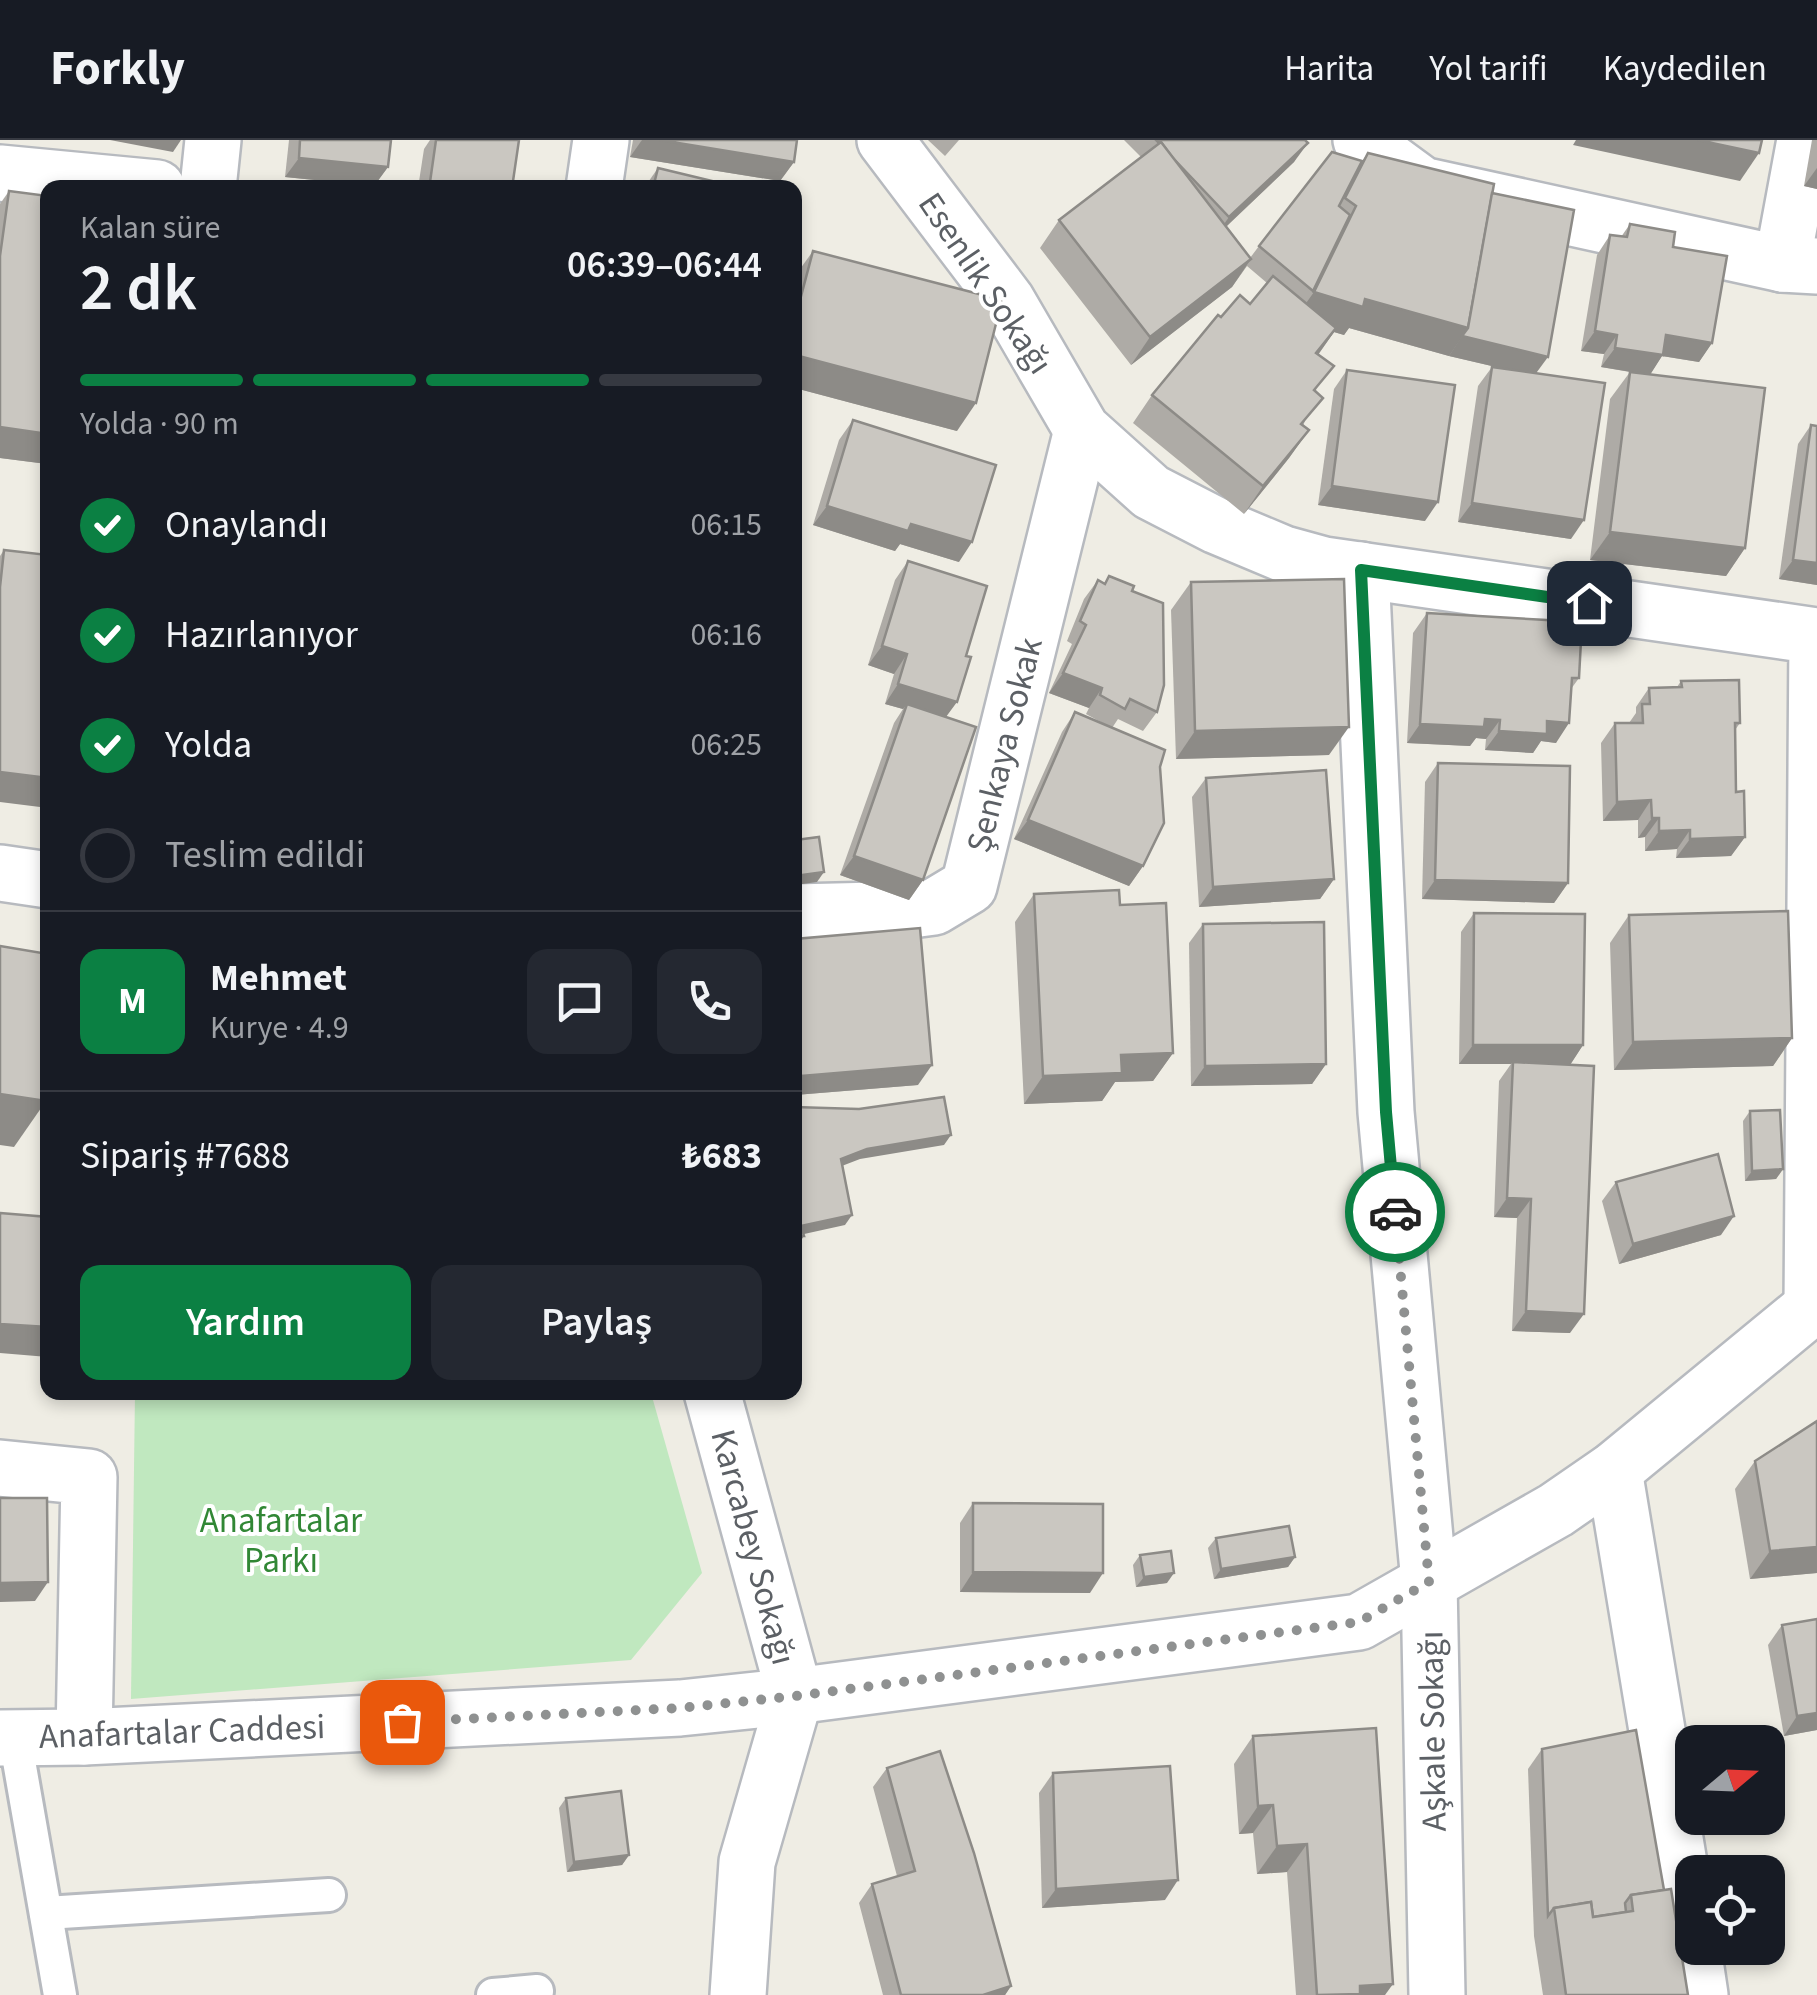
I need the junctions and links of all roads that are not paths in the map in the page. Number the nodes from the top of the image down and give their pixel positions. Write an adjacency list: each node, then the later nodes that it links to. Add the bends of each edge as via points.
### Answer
1 (214, 140): 8 (street)
2 (601, 140): 9 (street)
3 (885, 140): 11 (street, Esenlik Sokağı, via 1006,301)
4 (1360, 140): 10 (street, via 1422,185)
5 (1805, 140): 10 (street)
6 (0, 173): 7 (street)
7 (73, 180)
8 (209, 180)
9 (595, 180)
10 (1800, 265)
11 (1082, 430): 12 (street, Esenlik Sokağı, via 1151,492 1217,526 1284,554); 16 (street, Şenkaya Sokak, via 969,886 919,909)
12 (1361, 570): 13 (street, Esenlik Sokağı); 21 (street, Aşkale Sokağı, via 1386,1112)
13 (1817, 636): 17 (street)
14 (0, 872): 15 (street)
15 (40, 879)
16 (802, 912)
17 (1815, 1305): 20 (street, Anafartalar Caddesi)
18 (714, 1400): 22 (street, Karcabey Sokağı)
19 (0, 1468): 23 (street, via 89,1477)
20 (1614, 1470): 21 (street, Anafartalar Caddesi); 25 (street)
21 (1429, 1582): 22 (street, Anafartalar Caddesi, via 1359,1622); 33 (street, Aşkale Sokağı)
22 (796, 1696): 23 (street, Anafartalar Caddesi, via 680,1708); 32 (street, Karcabey Sokağı, via 746,1862)
23 (84, 1737): 24 (street, Anafartalar Caddesi)
24 (7, 1738): 27 (lane)
25 (1678, 1855)
26 (329, 1895): 27 (lane)
27 (46, 1913): 30 (lane)
28 (1696, 1965): 34 (street)
29 (537, 1991): 31 (lane)
30 (60, 1995)
31 (493, 1995)
32 (738, 1995)
33 (1437, 1995)
34 (1700, 1995)

